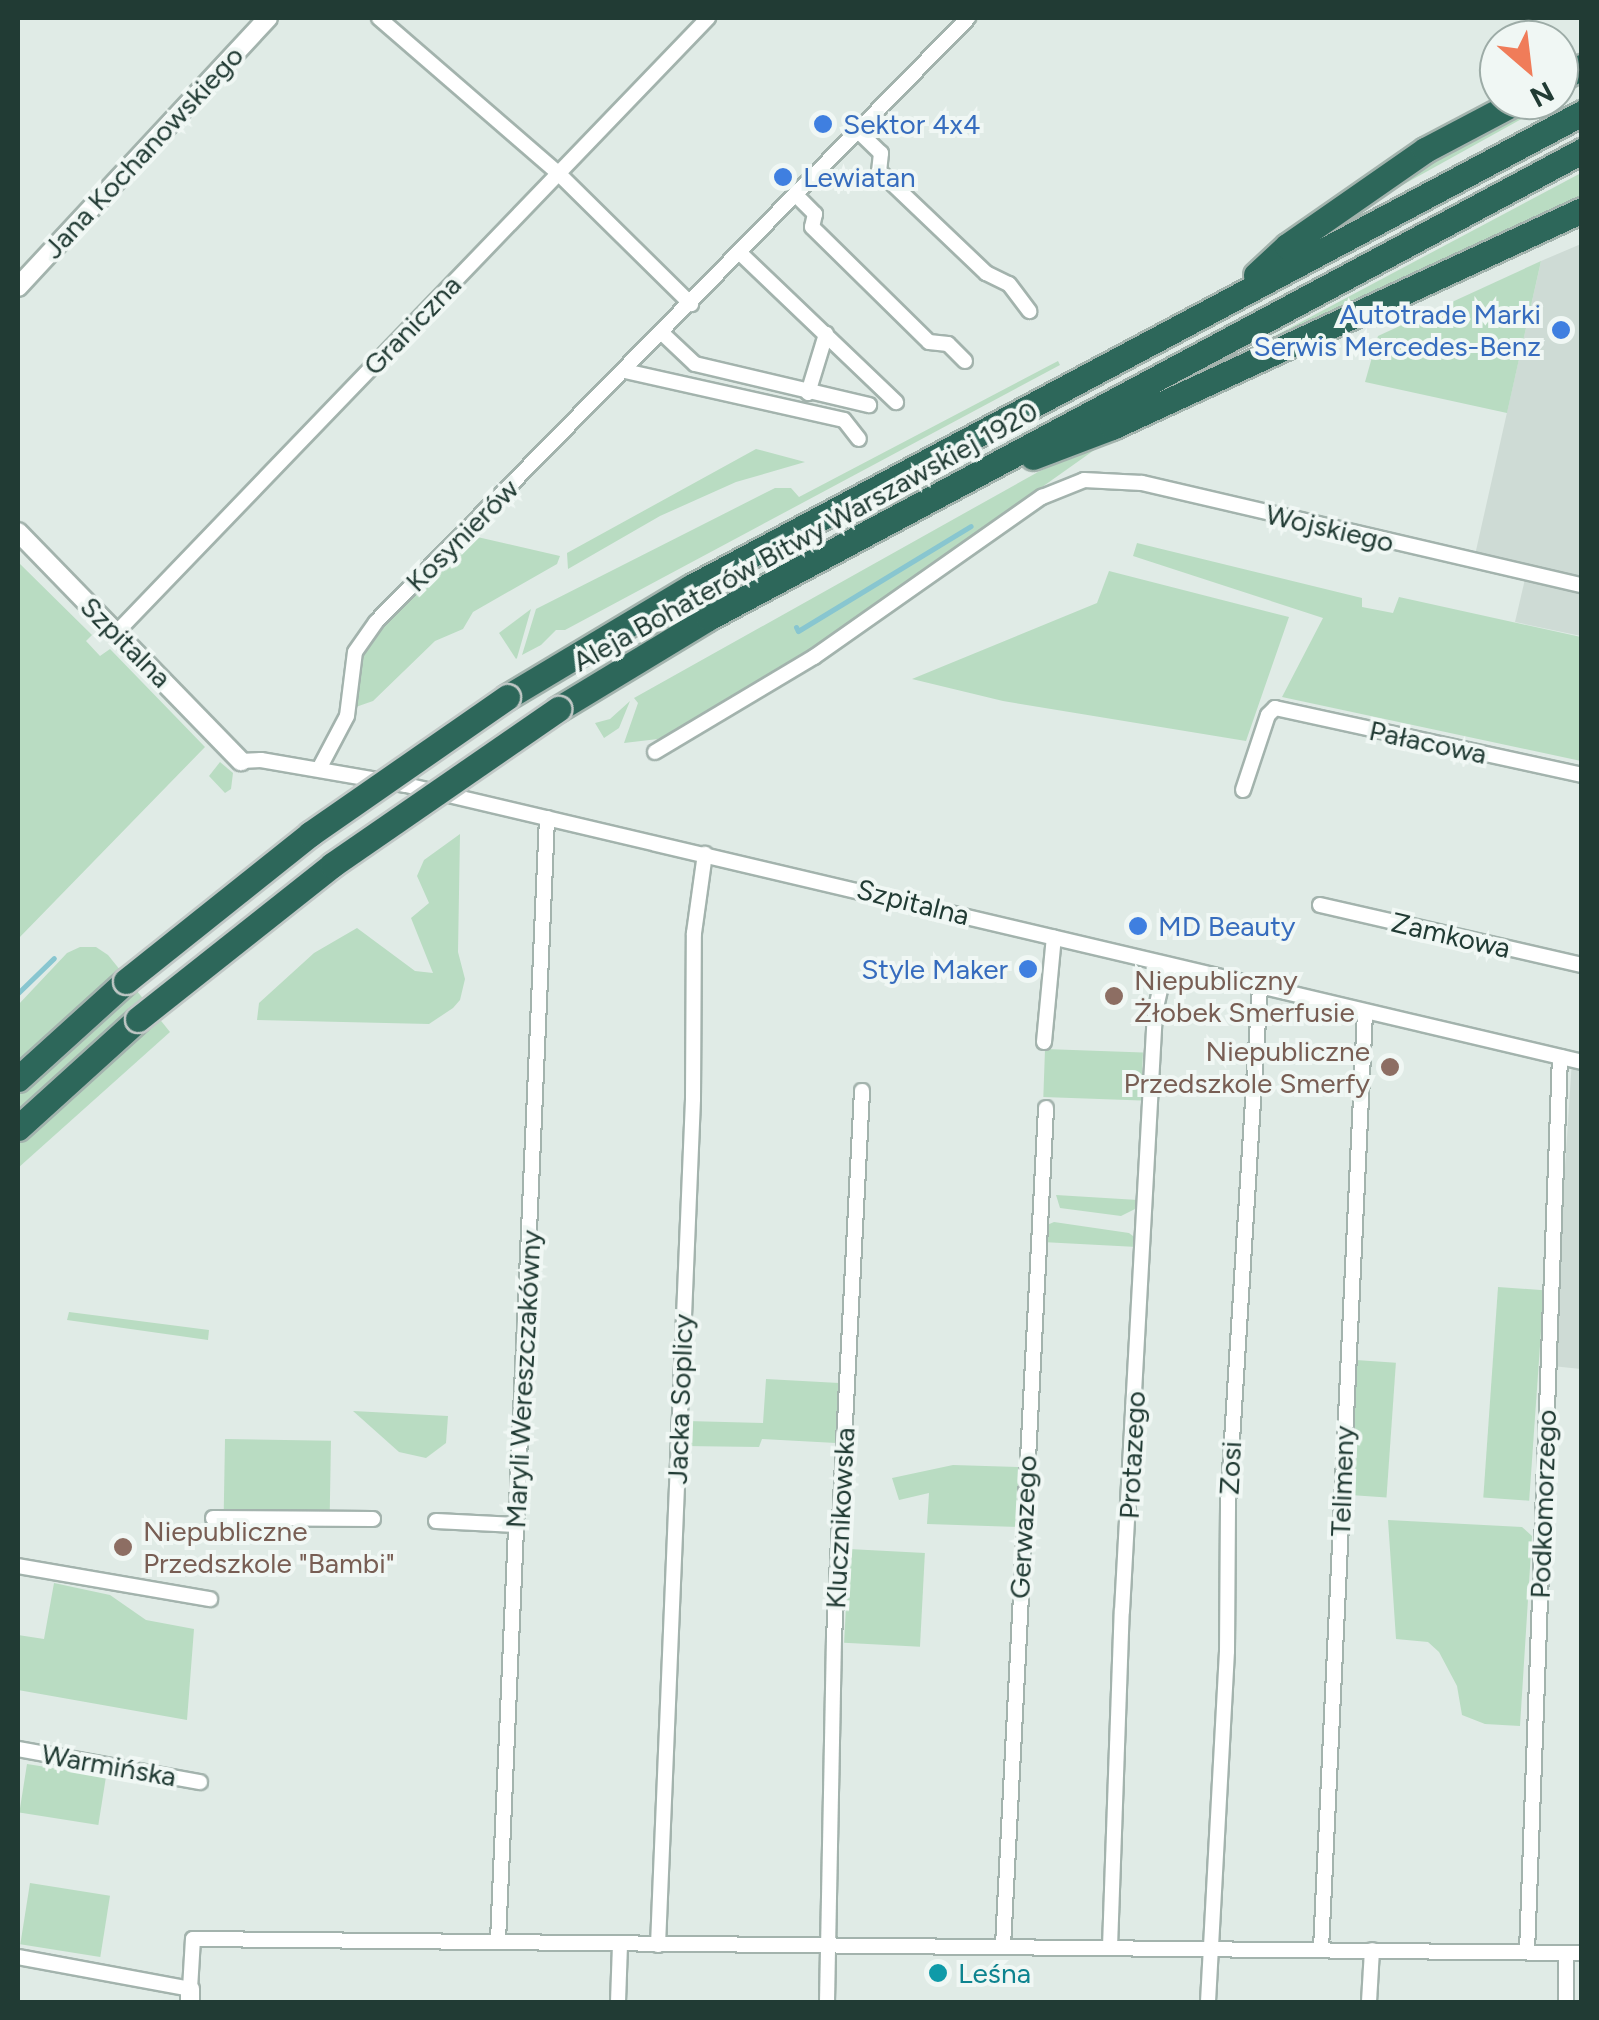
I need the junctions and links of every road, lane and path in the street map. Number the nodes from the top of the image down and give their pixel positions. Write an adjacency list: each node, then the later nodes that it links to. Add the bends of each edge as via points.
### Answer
1 (268, 18): 13 (street, Jana Kochanowskiego)
2 (379, 18): 9 (street)
3 (708, 18): 9 (street, Graniczna)
4 (968, 18): 7 (street, Kosynierów)
5 (1582, 113): 14 (highway, Aleja Bohaterów Bitwy Warszawskiej 1920)
6 (1485, 120): 14 (highway, via 1383,178 1288,246)
7 (858, 131): 10 (street, Kosynierów); 16 (street, via 881,154 879,171 986,273 1010,284)
8 (1582, 151): 25 (highway, Aleja Bohaterów Bitwy Warszawskiej 1920)
9 (558, 174): 15 (street); 28 (street, Graniczna)
10 (796, 195): 12 (street, Kosynierów); 19 (street, via 815,214 812,227 929,342 948,344)
11 (1582, 210): 25 (highway, via 1112,427)
12 (740, 253): 15 (street, Kosynierów); 18 (street)
13 (18, 287)
14 (1230, 298): 45 (highway, Aleja Bohaterów Bitwy Warszawskiej 1920, bridge, via 690,587 507,697 310,834 126,981)
15 (691, 304): 17 (street, Kosynierów)
16 (1030, 311)
17 (662, 333): 20 (street, Kosynierów); 21 (street, via 695,364)
18 (826, 334): 21 (street); 22 (street)
19 (965, 361)
20 (626, 371): 24 (street, via 844,420); 31 (street, Kosynierów, via 365,636 350,664 347,716)
21 (808, 392): 23 (street)
22 (896, 402)
23 (869, 404)
24 (858, 439)
25 (935, 495): 48 (highway, Aleja Bohaterów Bitwy Warszawskiej 1920, bridge, via 708,618 558,709 332,865 138,1019)
26 (18, 532): 28 (street, Szpitalna)
27 (1582, 585): 29 (street, Wojskiego, via 1142,483 1077,482 1042,497 814,657)
28 (116, 633): 30 (street, Szpitalna)
29 (655, 752)
30 (237, 756): 31 (street, Szpitalna)
31 (319, 769): 34 (street, Szpitalna)
32 (1582, 775): 33 (street, Pałacowa, via 1276,708)
33 (1243, 790)
34 (547, 818): 35 (street, Szpitalna); 52 (street, Maryli Wereszczakówny)
35 (704, 854): 37 (street, Szpitalna); 59 (street, Jacka Soplicy, via 694,934)
36 (1320, 905): 39 (street, Zamkowa)
37 (1054, 937): 38 (street, Szpitalna); 42 (street)
38 (1166, 964): 40 (street, Szpitalna); 62 (street, Protazego, via 1155,1012)
39 (1582, 965)
40 (1260, 988): 41 (street, Szpitalna); 63 (street, Zosi, via 1228,1505)
41 (1365, 1012): 43 (street, Szpitalna); 64 (street, Telimeny)
42 (1044, 1042)
43 (1560, 1057): 44 (street, Szpitalna); 66 (street, Podkomorzego)
44 (1582, 1062)
45 (18, 1079)
46 (862, 1091): 60 (street, Klucznikowska, via 834,1638)
47 (1046, 1108): 61 (street, Gerwazego)
48 (18, 1128)
49 (214, 1518): 50 (street)
50 (373, 1519)
51 (436, 1522): 52 (street)
52 (516, 1524): 57 (street, Maryli Wereszczakówny)
53 (18, 1566): 54 (street)
54 (210, 1599)
55 (18, 1749): 56 (street, Warmińska)
56 (200, 1782)
57 (498, 1941): 58 (street); 69 (street, via 194,1939)
58 (620, 1944): 59 (street); 70 (street)
59 (658, 1944): 60 (street)
60 (829, 1945): 61 (street); 71 (street, Klucznikowska)
61 (1004, 1946): 62 (street)
62 (1110, 1946): 63 (street)
63 (1210, 1949): 64 (street); 72 (street, Zosi)
64 (1321, 1950): 65 (street)
65 (1372, 1950): 66 (street); 73 (street)
66 (1527, 1952): 67 (street)
67 (1574, 1953): 74 (street)
68 (18, 1957): 69 (street)
69 (190, 1996)
70 (618, 2002)
71 (827, 2002)
72 (1208, 2002)
73 (1370, 2002)
74 (1566, 2002)

